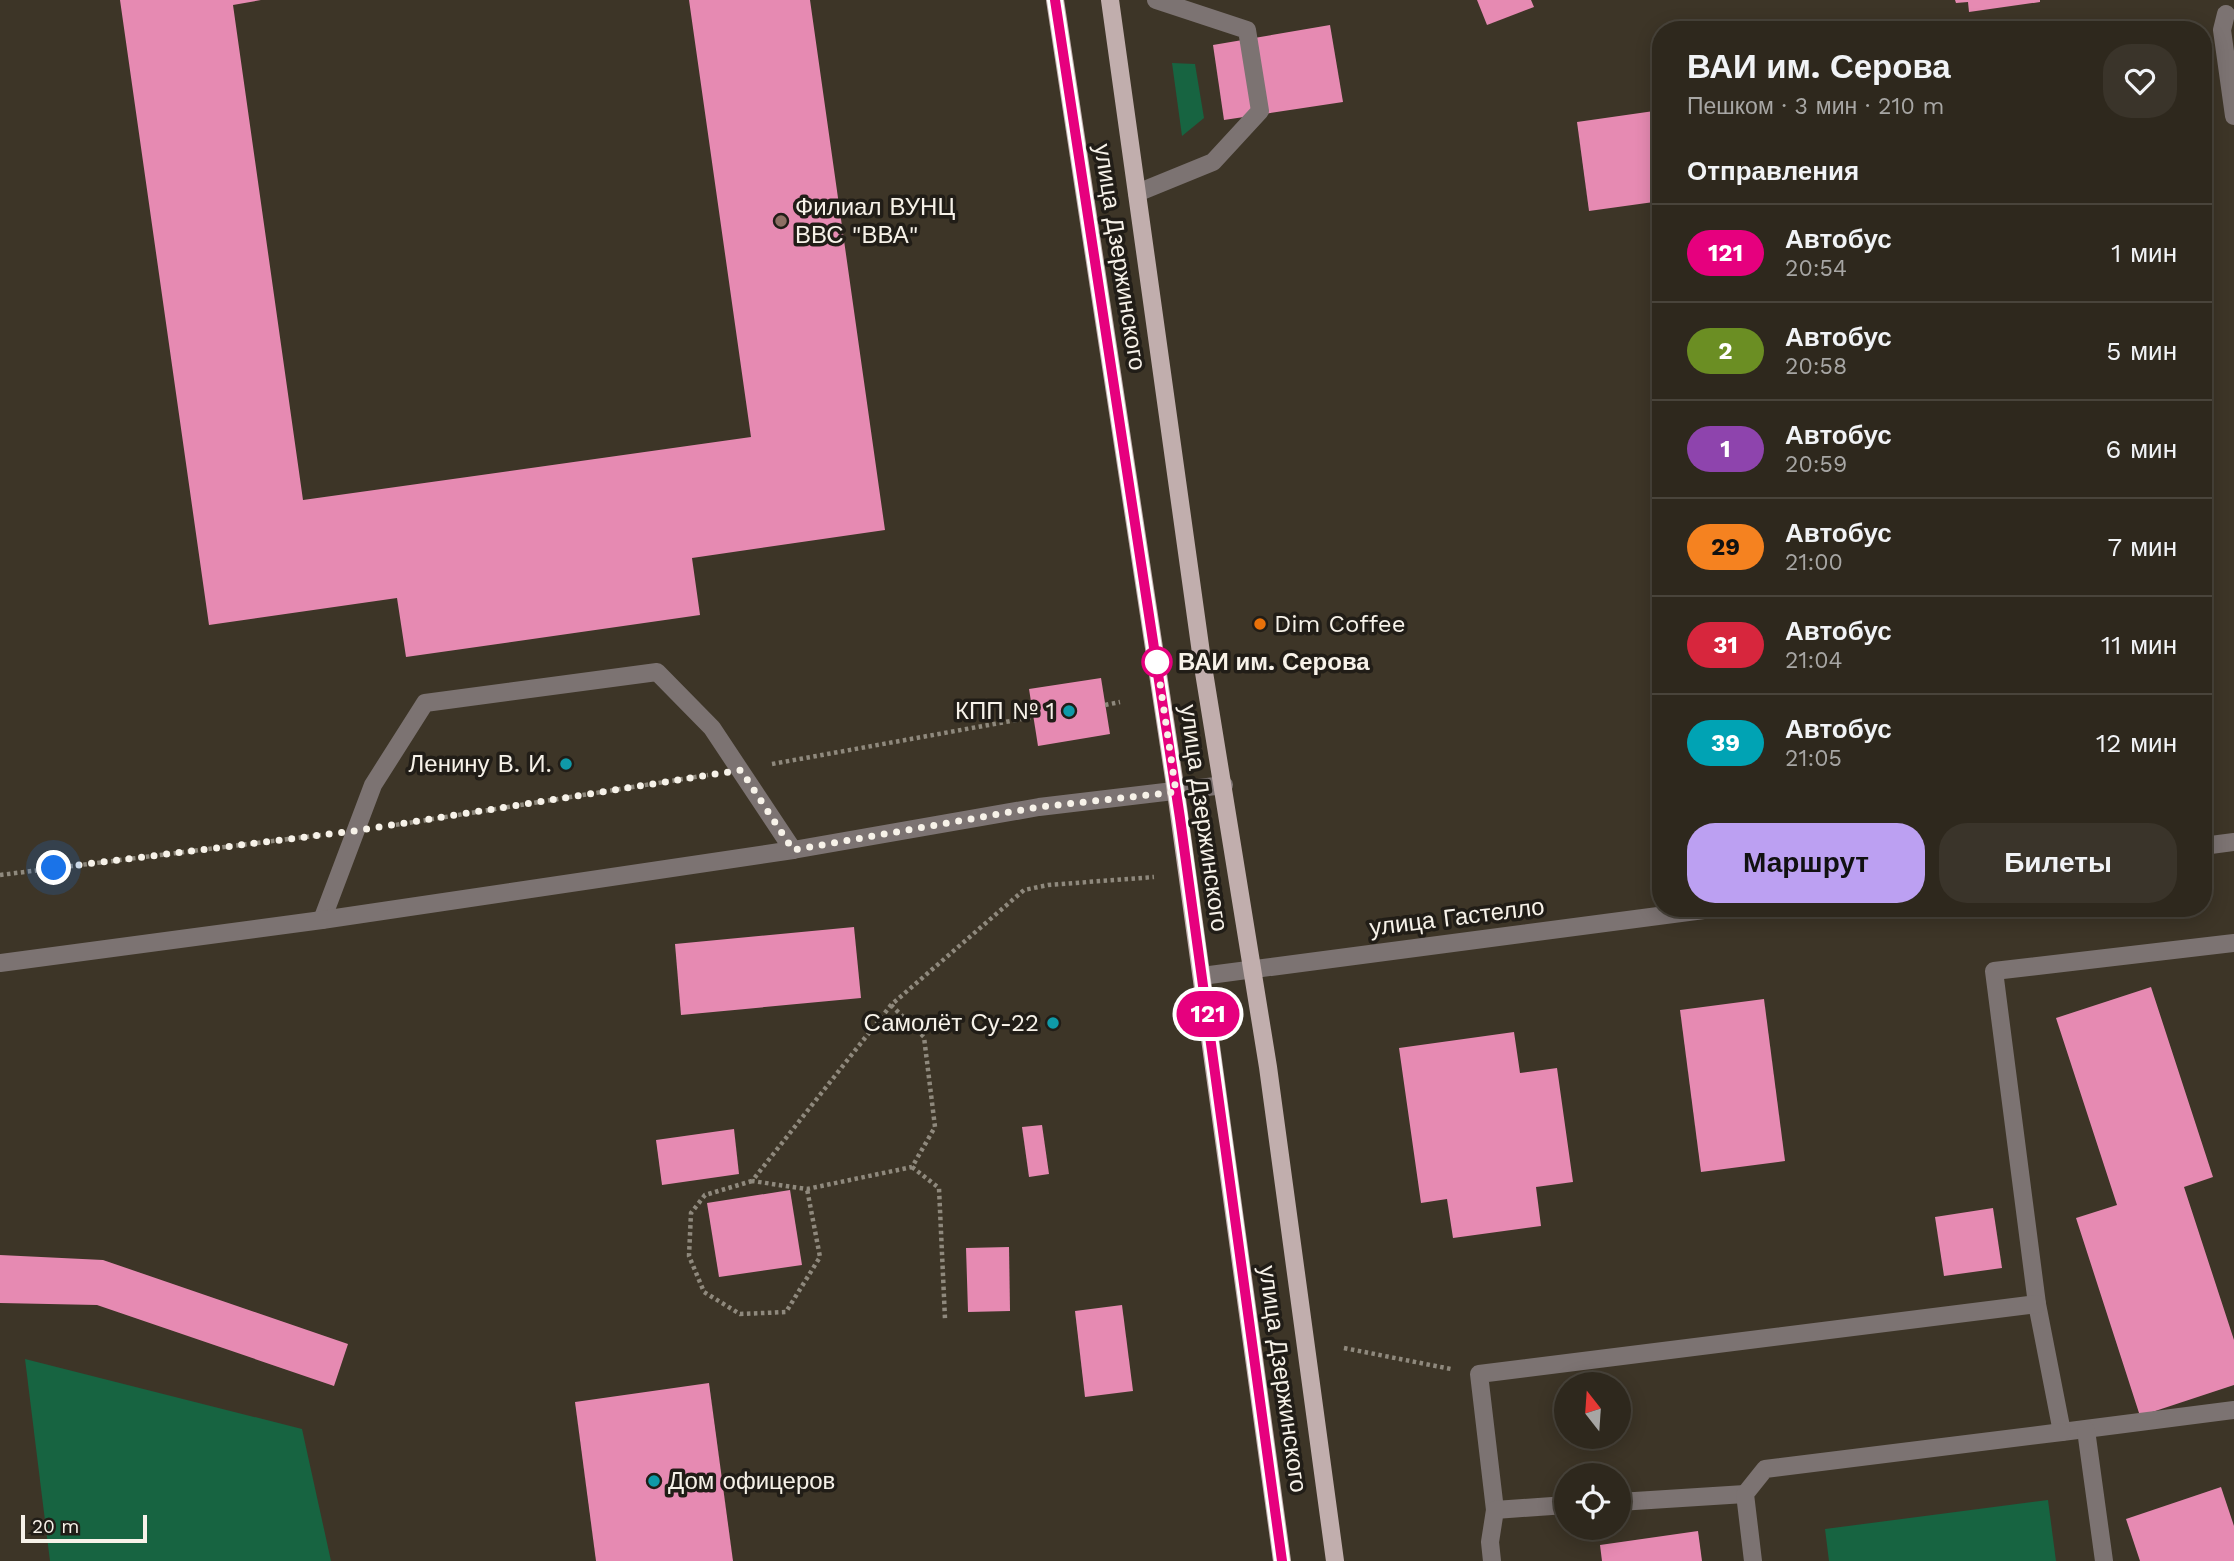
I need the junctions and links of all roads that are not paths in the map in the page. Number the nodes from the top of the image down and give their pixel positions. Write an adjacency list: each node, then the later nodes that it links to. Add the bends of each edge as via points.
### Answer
1 (1055, 0): 8 (main road, улица Дзержинского)
2 (1110, 0): 6 (main road, улица Дзержинского)
3 (1156, 0): 6 (street, via 1247,30 1260,111 1213,162)
4 (2230, 12): 5 (street, via 2222,30)
5 (2234, 116)
6 (1137, 194): 7 (main road, улица Дзержинского, via 1202,660)
7 (1224, 785): 8 (street); 16 (main road, улица Дзержинского)
8 (1176, 792): 11 (street, via 1039,807); 17 (main road, улица Дзержинского)
9 (2234, 842): 10 (street)
10 (2212, 845)
11 (793, 850): 13 (street); 13 (street, via 712,728 657,672 425,704 373,785)
12 (1652, 917): 16 (street, улица Гастелло)
13 (322, 919): 15 (street)
14 (2234, 943): 18 (street, via 1994,971)
15 (0, 963)
16 (1253, 969): 17 (street, улица Гастелло); 27 (main road, улица Дзержинского)
17 (1202, 975): 26 (main road, улица Дзержинского)
18 (2037, 1304): 21 (street); 25 (street, via 1479,1374)
19 (2234, 1410): 20 (street)
20 (2086, 1430): 21 (street); 30 (street)
21 (2062, 1432): 22 (street, via 1765,1469)
22 (1745, 1494): 23 (street); 29 (street)
23 (1631, 1501)
24 (1554, 1506): 25 (street)
25 (1495, 1510): 28 (street)
26 (1282, 1561)
27 (1335, 1561)
28 (1492, 1561)
29 (1753, 1561)
30 (2104, 1561)

